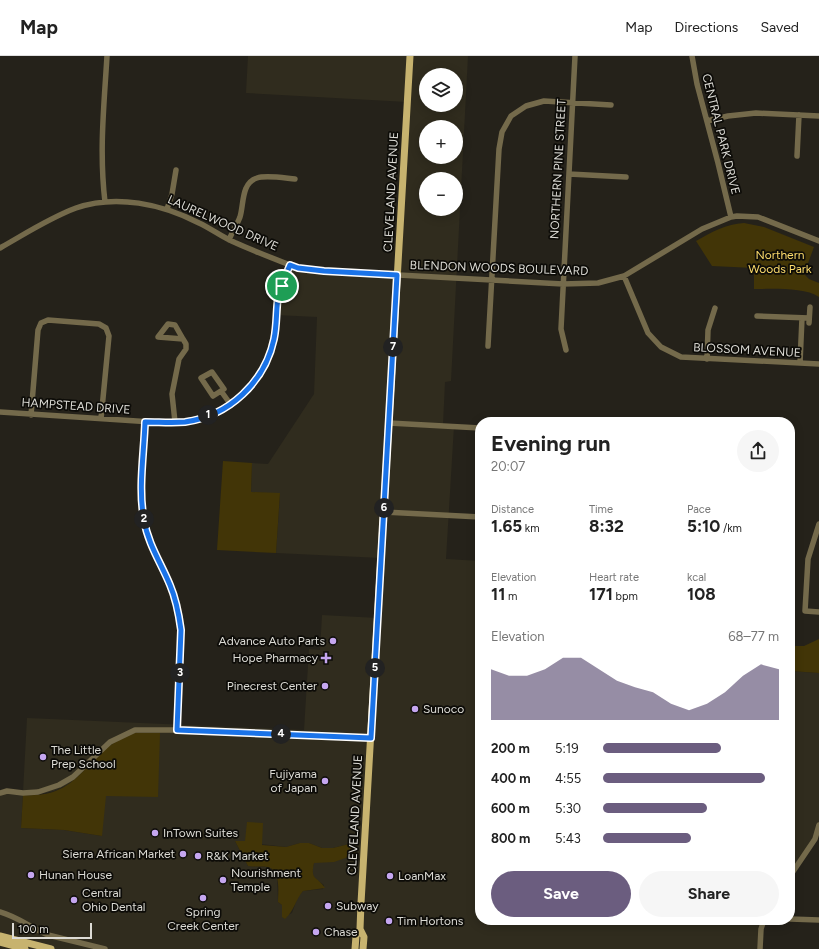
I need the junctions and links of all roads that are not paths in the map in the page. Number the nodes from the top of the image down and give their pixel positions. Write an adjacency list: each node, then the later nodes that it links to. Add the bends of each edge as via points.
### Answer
1 (107, 56): 15 (street, via 101,152)
2 (410, 56): 22 (main road, CLEVELAND AVENUE)
3 (575, 56): 5 (street, NORTHERN PINE STREET)
4 (692, 56): 9 (street, CENTRAL PARK DRIVE)
5 (572, 103): 6 (street); 12 (street, NORTHERN PINE STREET); 24 (street, via 544,102 526,106 511,116 502,132)
6 (611, 105)
7 (799, 115): 8 (street); 9 (street, via 756,113); 10 (street)
8 (819, 116)
9 (707, 121): 17 (street, CENTRAL PARK DRIVE)
10 (797, 156)
11 (176, 170): 16 (street)
12 (569, 174): 13 (street); 25 (street, NORTHERN PINE STREET)
13 (626, 177)
14 (295, 178): 18 (street, via 263,177 251,182 246,187 240,216)
15 (105, 202): 16 (street, LAURELWOOD DRIVE, via 134,202); 20 (street, LAURELWOOD DRIVE, via 67,212)
16 (168, 209): 18 (street, LAURELWOOD DRIVE)
17 (731, 217): 19 (street, BLENDON WOODS BOULEVARD, via 758,216); 23 (street, BLENDON WOODS BOULEVARD, via 702,229)
18 (229, 240): 21 (street, LAURELWOOD DRIVE)
19 (819, 241)
20 (0, 248)
21 (290, 265): 22 (street, LAURELWOOD DRIVE, via 324,271); 37 (street, HAMPSTEAD DRIVE, via 279,292 274,341 266,362 257,380)
22 (397, 275): 24 (street, BLENDON WOODS BOULEVARD); 43 (main road, CLEVELAND AVENUE)
23 (624, 276): 25 (street, BLENDON WOODS BOULEVARD, via 598,283); 33 (street, BLOSSOM AVENUE, via 648,333 661,347 681,357)
24 (492, 280): 25 (street, BLENDON WOODS BOULEVARD); 31 (street)
25 (563, 284): 32 (street, NORTHERN PINE STREET, via 561,329)
26 (810, 307): 29 (street, via 809,320)
27 (715, 308): 33 (street, via 708,330)
28 (757, 316): 29 (street)
29 (802, 318): 34 (street)
30 (183, 339): 42 (street, via 187,346 179,360 172,394)
31 (488, 346)
32 (566, 350)
33 (707, 359): 34 (street, BLOSSOM AVENUE)
34 (800, 363): 35 (street, BLOSSOM AVENUE)
35 (819, 364)
36 (221, 391): 37 (street)
37 (231, 405): 42 (street, HAMPSTEAD DRIVE, via 201,418)
38 (0, 412): 39 (street, HAMPSTEAD DRIVE)
39 (31, 415): 40 (street, HAMPSTEAD DRIVE); 40 (street, via 38,330 41,323 48,320 99,324 106,328 109,336)
40 (101, 419): 41 (street, HAMPSTEAD DRIVE)
41 (145, 422): 42 (street, HAMPSTEAD DRIVE); 49 (street, via 142,479 144,520 151,544 170,585 181,630)
42 (175, 422)
43 (389, 423): 44 (street); 45 (main road, CLEVELAND AVENUE)
44 (475, 428)
45 (384, 512): 46 (street); 50 (main road, CLEVELAND AVENUE)
46 (475, 517)
47 (819, 524): 48 (street, via 808,559 805,610)
48 (819, 612)
49 (177, 730): 50 (street); 52 (street, via 135,730 110,742 73,777 59,785 38,792)
50 (371, 738): 61 (main road, CLEVELAND AVENUE)
51 (0, 788): 52 (street)
52 (6, 791): 53 (street)
53 (0, 793)
54 (819, 824): 55 (street)
55 (817, 840): 56 (street)
56 (795, 869)
57 (0, 912): 66 (street, via 48,935)
58 (795, 919): 59 (street)
59 (819, 920)
60 (763, 925): 69 (street)
61 (360, 929): 67 (main road, CLEVELAND AVENUE, via 356,936); 68 (main road, CLEVELAND AVENUE, via 364,937)
62 (0, 936): 65 (main road)
63 (0, 942): 64 (main road)
64 (25, 949)
65 (51, 949)
66 (105, 949)
67 (355, 949)
68 (363, 949)
69 (760, 949)

